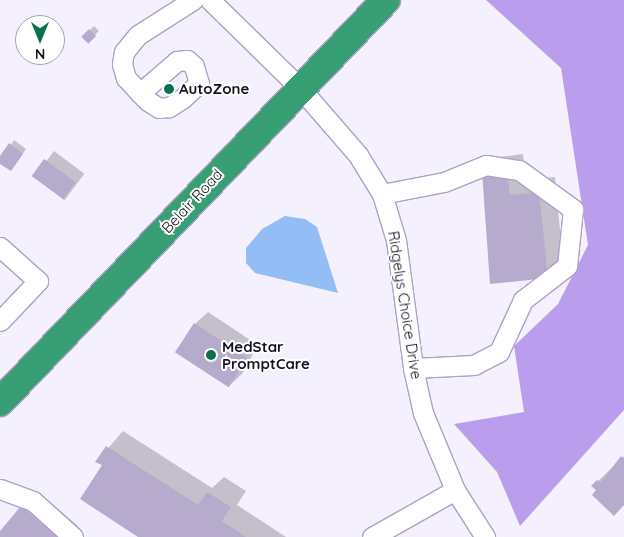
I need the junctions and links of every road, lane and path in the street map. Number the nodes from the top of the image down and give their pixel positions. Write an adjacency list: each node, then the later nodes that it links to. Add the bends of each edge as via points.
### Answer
1 (193, 0): 5 (street, via 153,23 124,52 122,64 126,78)
2 (210, 0): 4 (street, Ridgelys Choice Drive)
3 (386, 0): 4 (highway, Belair Road)
4 (300, 88): 6 (street, Ridgelys Choice Drive, via 358,155); 10 (highway, Belair Road)
5 (140, 94)
6 (382, 194): 9 (street, Ridgelys Choice Drive, via 396,240); 9 (street, via 444,182 486,165 519,170 573,208 566,266 523,300 499,352 474,365)
7 (0, 247): 8 (street, via 38,281)
8 (0, 321)
9 (413, 368): 12 (street, Ridgelys Choice Drive, via 423,412)
10 (0, 402)
11 (0, 489): 13 (street, via 33,501)
12 (455, 490): 14 (street); 15 (street, Ridgelys Choice Drive)
13 (73, 537)
14 (372, 537)
15 (484, 537)

